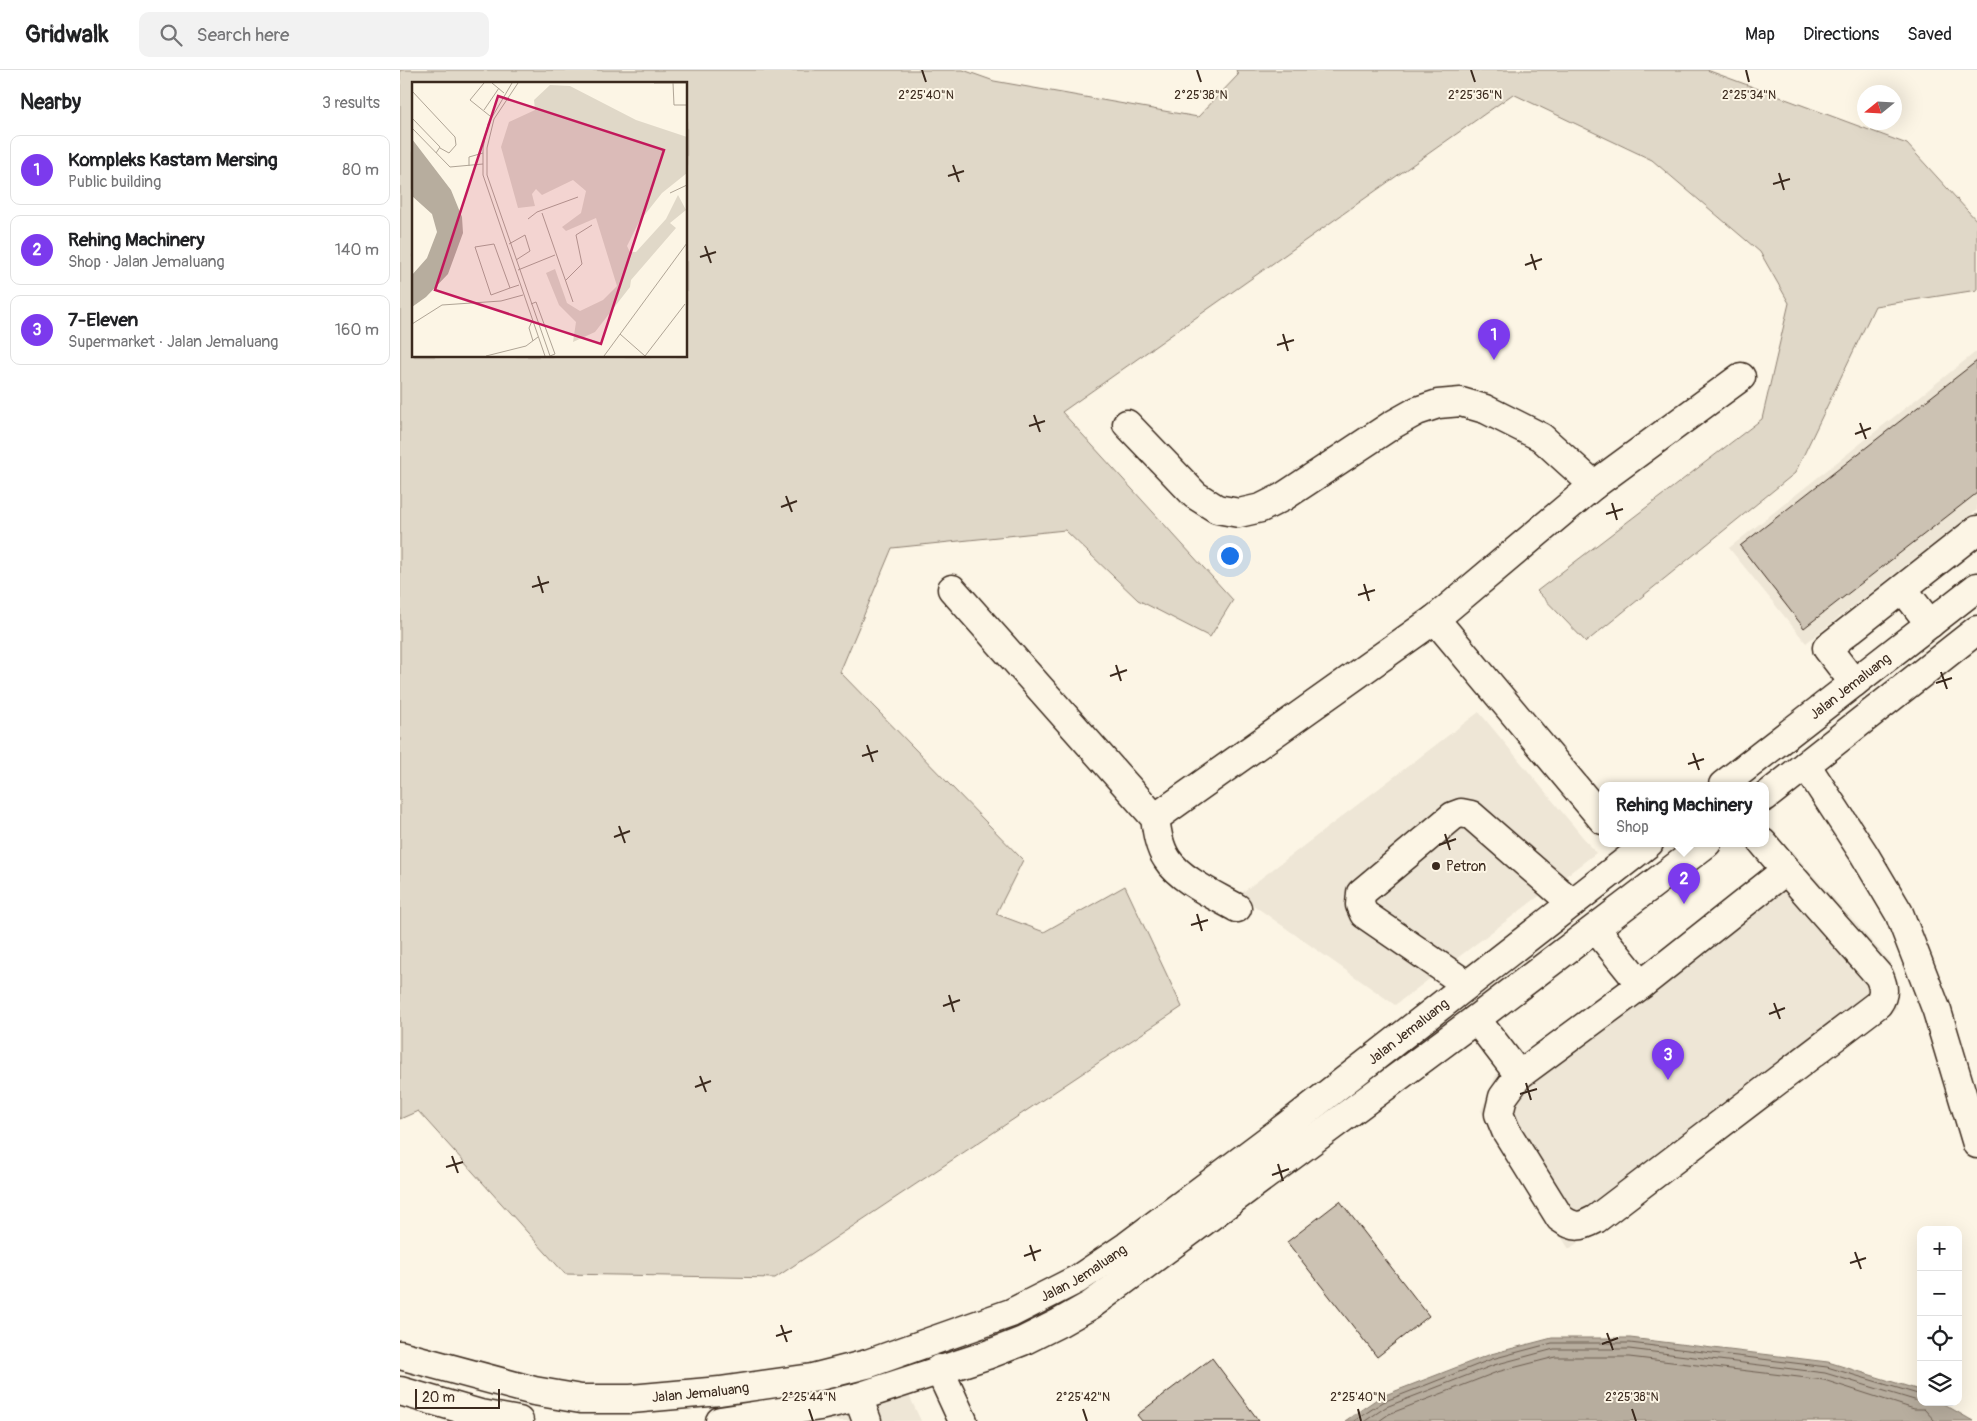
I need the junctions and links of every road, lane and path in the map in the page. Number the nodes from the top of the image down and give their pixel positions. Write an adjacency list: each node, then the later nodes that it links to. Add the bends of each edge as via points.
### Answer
1 (1741, 377): 3 (main road)
2 (1127, 424): 3 (main road, via 1195,495 1217,509 1239,513 1261,508 1283,497 1417,411 1438,404 1461,402 1485,409 1541,436)
3 (1594, 485): 8 (main road)
4 (1977, 530): 6 (main road)
5 (1977, 588): 9 (main road, Jalan Jemaluang)
6 (1902, 589): 9 (main road); 11 (main road, via 1827,648)
7 (952, 590): 16 (main road)
8 (1435, 619): 15 (main road); 16 (main road)
9 (1930, 624): 11 (main road, Jalan Jemaluang)
10 (1975, 634): 12 (main road)
11 (1854, 683): 13 (main road, Jalan Jemaluang)
12 (1806, 765): 14 (main road); 28 (main road, via 1900,913 1937,1011)
13 (1727, 782)
14 (1769, 794)
15 (1599, 815)
16 (1155, 818): 22 (main road, via 1167,859 1181,874)
17 (1634, 847): 21 (main road, Jalan Jemaluang)
18 (1702, 847): 23 (main road, Jalan Jemaluang)
19 (1766, 847): 20 (main road)
20 (1786, 870): 25 (main road); 27 (main road, via 1879,976 1883,996 1878,1004 1697,1144 1583,1226 1570,1226 1560,1218 1506,1131 1500,1114 1503,1096)
21 (1572, 903): 24 (main road, Jalan Jemaluang); 24 (main road, via 1471,815 1461,813 1453,816 1361,894 1360,904 1364,914)
22 (1237, 908)
23 (1596, 929): 25 (main road); 26 (main road, Jalan Jemaluang)
24 (1466, 984): 29 (main road, Jalan Jemaluang, via 1288,1125 1078,1279 1011,1312 867,1364 812,1378 720,1391 631,1399 581,1399 534,1391)
25 (1641, 985): 27 (main road)
26 (1476, 1019): 27 (main road); 30 (main road, Jalan Jemaluang, via 1091,1305 1023,1340)
27 (1519, 1075)
28 (1977, 1144)
29 (400, 1355)
30 (938, 1370): 32 (main road, Jalan Jemaluang); 35 (main road)
31 (400, 1391): 33 (main road, via 480,1414)
32 (862, 1409): 34 (main road, Jalan Jemaluang, via 820,1406)
33 (519, 1421)
34 (720, 1421)
35 (963, 1421)

